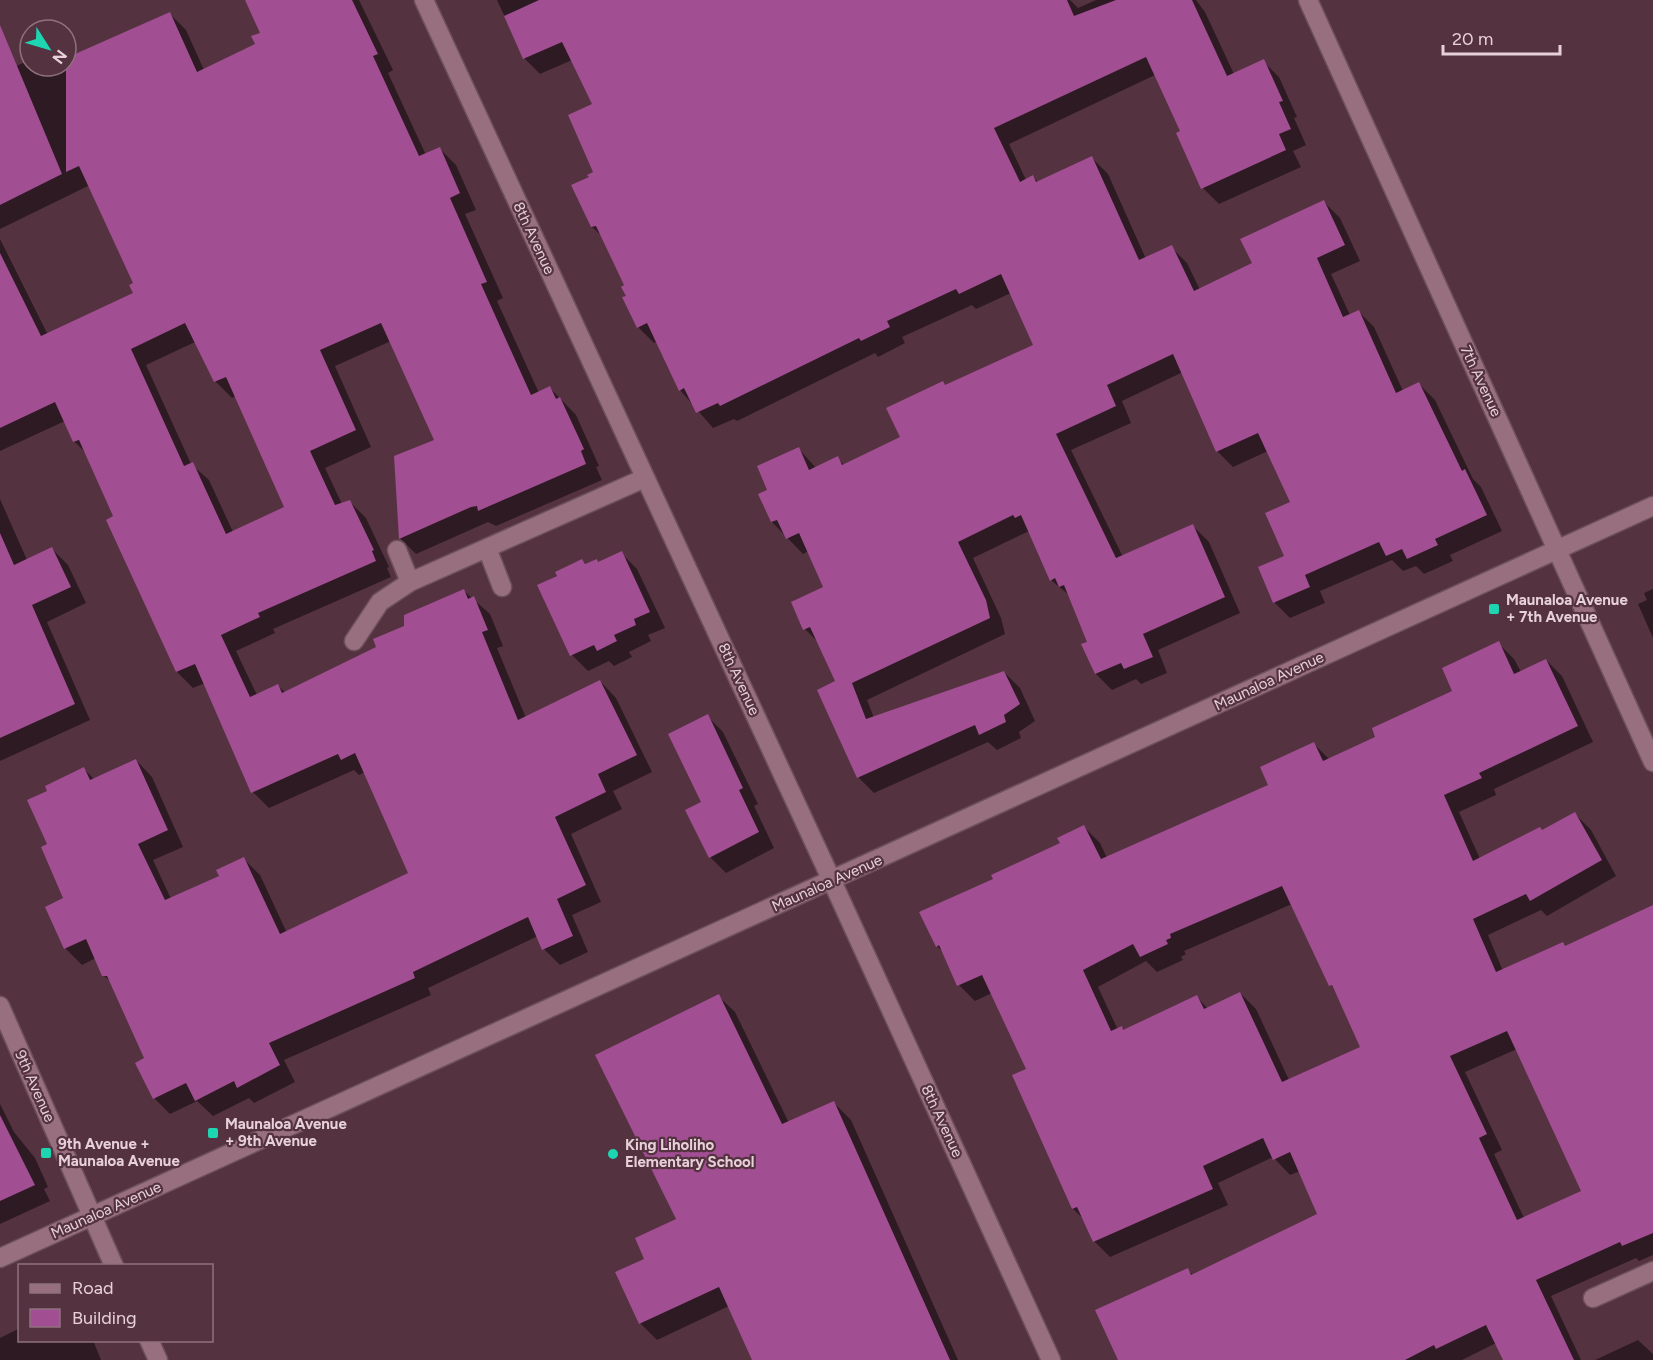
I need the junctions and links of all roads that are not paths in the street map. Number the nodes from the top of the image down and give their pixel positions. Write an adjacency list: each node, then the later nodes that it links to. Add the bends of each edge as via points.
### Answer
1 (424, 0): 3 (street, 8th Avenue)
2 (1308, 0): 6 (street, 7th Avenue)
3 (645, 478): 5 (street); 12 (street, 8th Avenue)
4 (1653, 506): 6 (street, Maunaloa Avenue)
5 (487, 548): 8 (street); 9 (street)
6 (1558, 549): 11 (street, 7th Avenue); 12 (street, Maunaloa Avenue)
7 (397, 550): 8 (street)
8 (410, 582): 10 (street, via 380,602)
9 (502, 587)
10 (354, 641)
11 (1653, 762)
12 (832, 881): 14 (street, Maunaloa Avenue); 21 (street, 8th Avenue)
13 (0, 1006): 14 (street, 9th Avenue)
14 (92, 1215): 15 (street, Maunaloa Avenue); 16 (street, 9th Avenue)
15 (0, 1258)
16 (113, 1264)
17 (1653, 1271): 18 (street)
18 (1593, 1298)
19 (149, 1342): 20 (street)
20 (158, 1360)
21 (1051, 1360)

